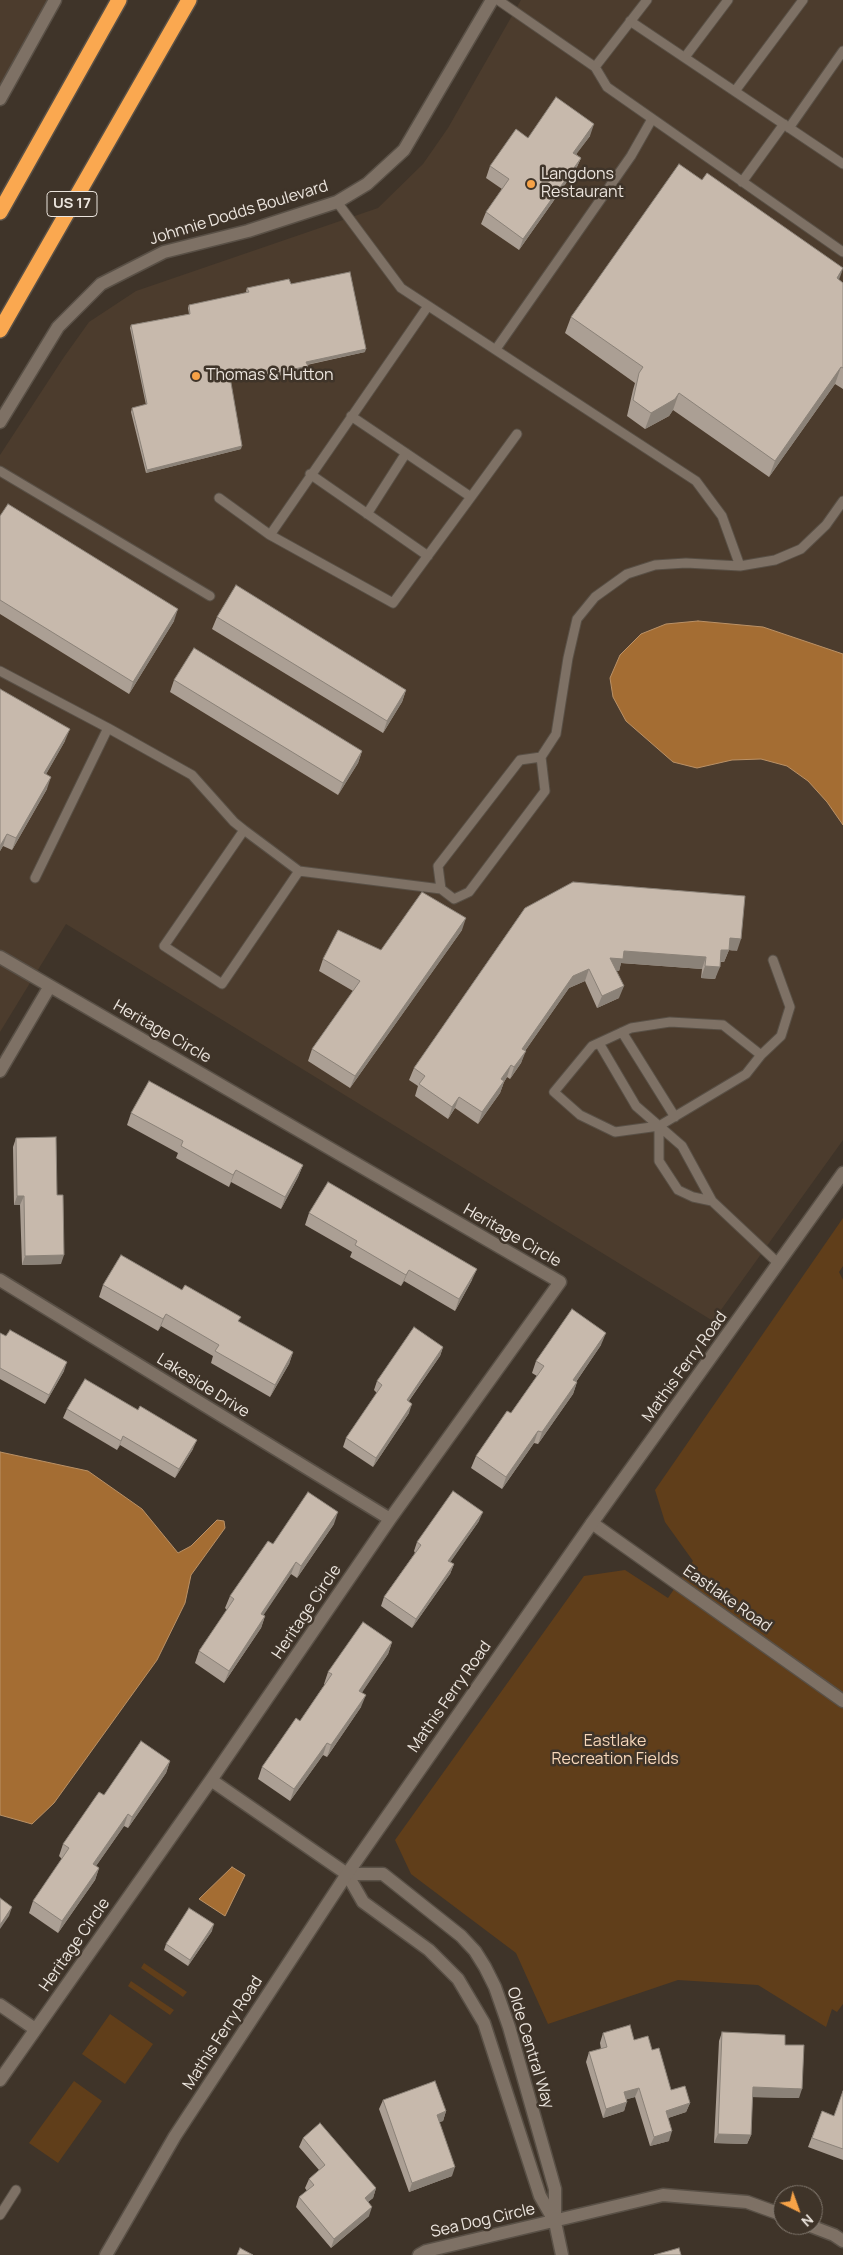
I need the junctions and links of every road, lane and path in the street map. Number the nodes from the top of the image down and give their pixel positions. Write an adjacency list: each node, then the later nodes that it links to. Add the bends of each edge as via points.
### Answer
1 (55, 0): 14 (street)
2 (120, 0): 20 (highway)
3 (188, 0): 23 (highway, US 17)
4 (492, 0): 19 (street, Johnnie Dodds Boulevard, via 404,150 367,184)
5 (498, 0): 12 (lane)
6 (647, 0): 9 (lane)
7 (728, 0): 11 (lane)
8 (803, 0): 13 (lane)
9 (630, 21): 11 (lane); 12 (lane)
10 (843, 51): 16 (lane)
11 (685, 58): 13 (lane)
12 (595, 67): 15 (lane, via 607,87)
13 (735, 91): 16 (lane)
14 (0, 99)
15 (652, 119): 18 (lane); 24 (lane, via 631,156)
16 (787, 126): 17 (lane); 18 (lane)
17 (841, 159)
18 (742, 182): 21 (lane)
19 (337, 202): 22 (lane, via 401,288); 26 (street, Johnnie Dodds Boulevard, via 248,231 164,252 100,284 58,327)
20 (0, 212)
21 (843, 252)
22 (428, 306): 24 (lane); 25 (lane)
23 (0, 330)
24 (496, 349): 37 (lane, via 696,481 722,516)
25 (351, 416): 28 (lane); 30 (lane)
26 (0, 422)
27 (517, 434): 31 (lane)
28 (406, 453): 31 (lane); 34 (lane)
29 (0, 471): 38 (lane)
30 (310, 474): 34 (lane); 35 (lane)
31 (471, 497): 36 (lane)
32 (219, 498): 35 (lane)
33 (843, 501): 37 (lane, via 826,525 801,549 775,560)
34 (367, 514): 36 (lane)
35 (270, 535): 36 (lane, via 394,603)
36 (428, 556)
37 (740, 566): 41 (lane, via 686,562 655,565 628,574 594,597 578,619 556,734)
38 (210, 596)
39 (0, 670): 40 (lane)
40 (108, 728): 42 (lane, via 192,776); 44 (lane)
41 (541, 757): 45 (lane, via 520,760 438,866); 45 (lane, via 545,791 469,892 454,899)
42 (244, 830): 43 (lane); 43 (lane, via 164,946 222,984)
43 (299, 871): 45 (lane)
44 (36, 878)
45 (441, 889)
46 (0, 957): 48 (street, Heritage Circle)
47 (773, 960): 51 (lane, via 790,1007 781,1036)
48 (50, 986): 52 (street); 59 (street, Heritage Circle, via 560,1282)
49 (622, 1032): 50 (lane); 51 (lane, via 670,1022 723,1025); 53 (lane)
50 (599, 1043): 54 (lane, via 636,1106); 54 (lane, via 592,1046 554,1092 580,1116 615,1132)
51 (761, 1055): 53 (lane, via 746,1074)
52 (0, 1071)
53 (675, 1116): 54 (lane)
54 (659, 1126): 56 (lane, via 682,1146); 56 (lane, via 660,1161 678,1190 693,1198)
55 (843, 1173): 57 (street, Mathis Ferry Road)
56 (712, 1201): 57 (lane)
57 (779, 1264): 60 (street, Mathis Ferry Road)
58 (0, 1280): 59 (street, Lakeside Drive)
59 (390, 1519): 62 (street, Heritage Circle)
60 (592, 1523): 61 (street, Eastlake Road); 63 (street, Mathis Ferry Road)
61 (843, 1701)
62 (211, 1780): 63 (street); 65 (street, Heritage Circle)
63 (347, 1874): 70 (street, Olde Central Way, via 364,1902 429,1950 458,1978 484,2023 540,2196); 70 (street, Olde Central Way, via 383,1874 461,1936 475,1951 495,1987 509,2027 555,2189); 73 (street, Mathis Ferry Road, via 175,2136)
64 (0, 2004): 65 (street)
65 (35, 2029): 66 (street, Heritage Circle)
66 (0, 2080)
67 (16, 2190): 69 (lane)
68 (773, 2212): 70 (street, Sea Dog Circle, via 747,2202 663,2195)
69 (0, 2215)
70 (555, 2222): 74 (street, Sea Dog Circle, via 426,2250); 75 (street, Olde Central Way)
71 (823, 2231): 72 (street)
72 (843, 2241)
73 (106, 2255)
74 (419, 2255)
75 (562, 2255)

